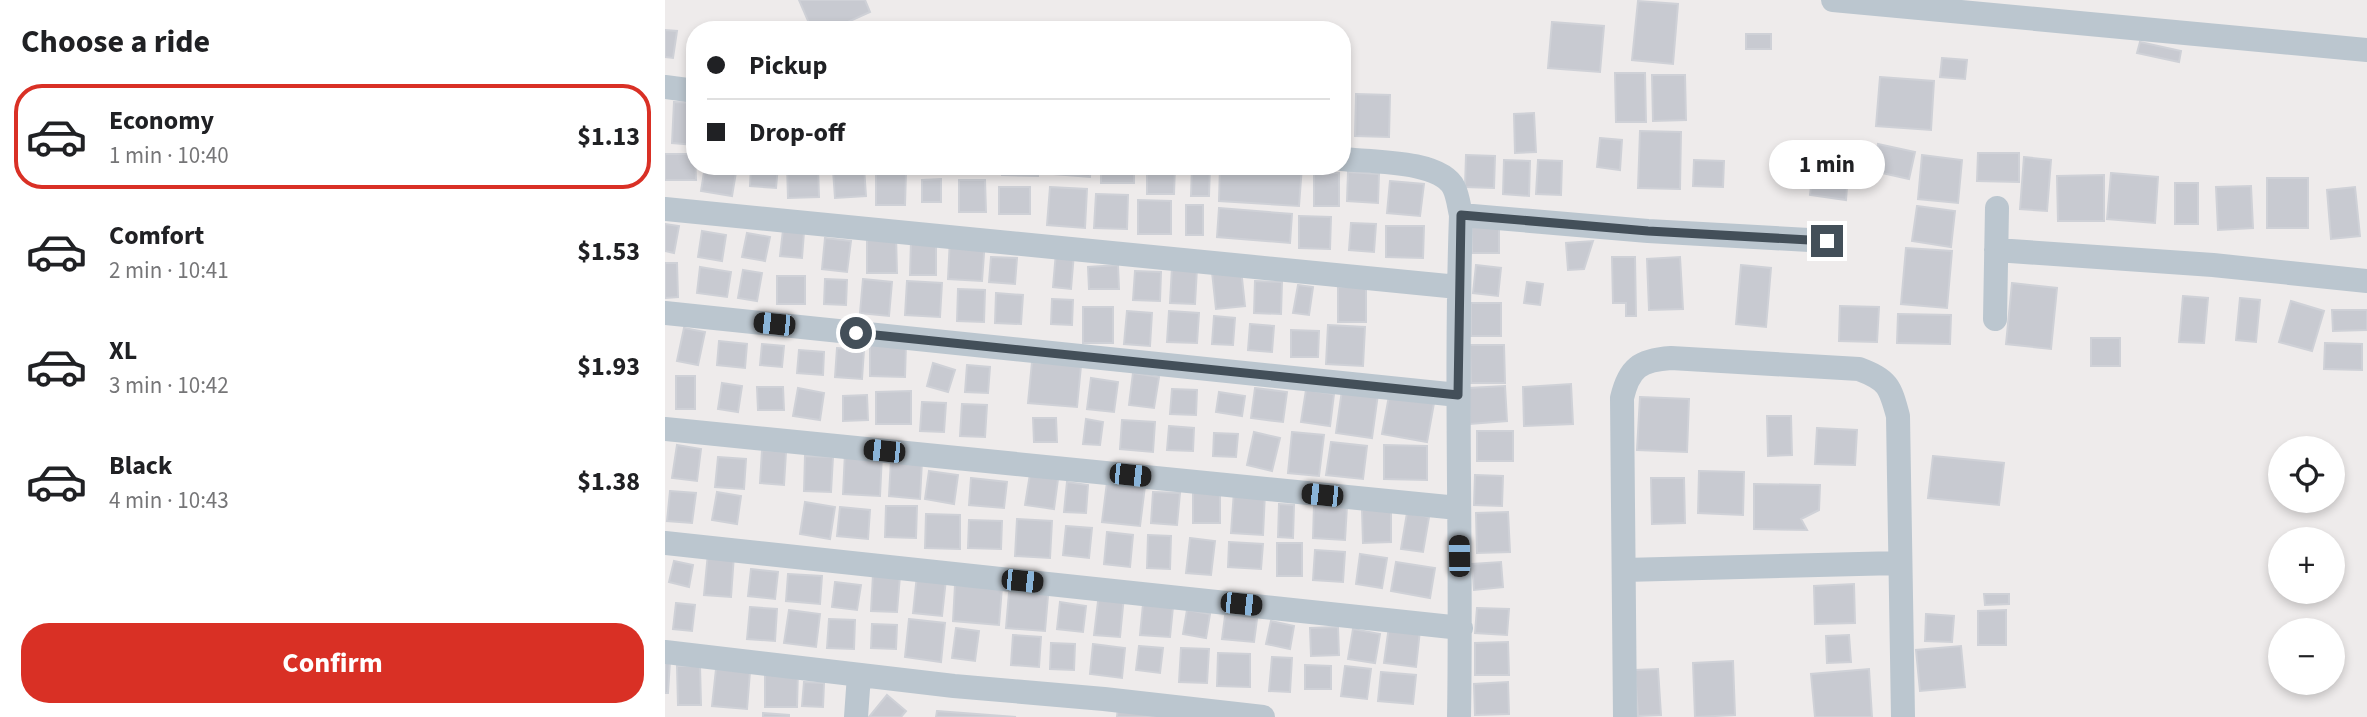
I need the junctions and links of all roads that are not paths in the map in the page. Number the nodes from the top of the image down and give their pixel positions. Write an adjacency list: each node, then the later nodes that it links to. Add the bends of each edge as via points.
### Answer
1 (1833, 0): 2 (street)
2 (1913, 4): 3 (street)
3 (2367, 50)
4 (665, 88): 5 (street)
5 (686, 90)
6 (1351, 160): 9 (street, via 1422,167 1442,174 1454,187)
7 (1997, 208): 11 (street)
8 (665, 209): 13 (street)
9 (1461, 215): 10 (street); 13 (street)
10 (1827, 241)
11 (1996, 250): 12 (street); 15 (street)
12 (2367, 281)
13 (1458, 287): 16 (street)
14 (665, 313): 16 (street)
15 (1995, 319)
16 (1458, 395): 18 (street)
17 (665, 429): 18 (street)
18 (1458, 508): 22 (street)
19 (665, 543): 22 (street)
20 (1899, 563): 21 (street); 21 (street, via 1898,416 1892,393 1880,377 1859,369 1671,358 1652,359 1636,367 1622,398); 30 (street)
21 (1624, 570): 29 (street)
22 (1461, 628): 28 (street)
23 (665, 652): 24 (street)
24 (859, 676): 25 (street); 26 (street)
25 (1104, 708): 27 (street)
26 (856, 717)
27 (1263, 717)
28 (1459, 717)
29 (1625, 717)
30 (1903, 717)

